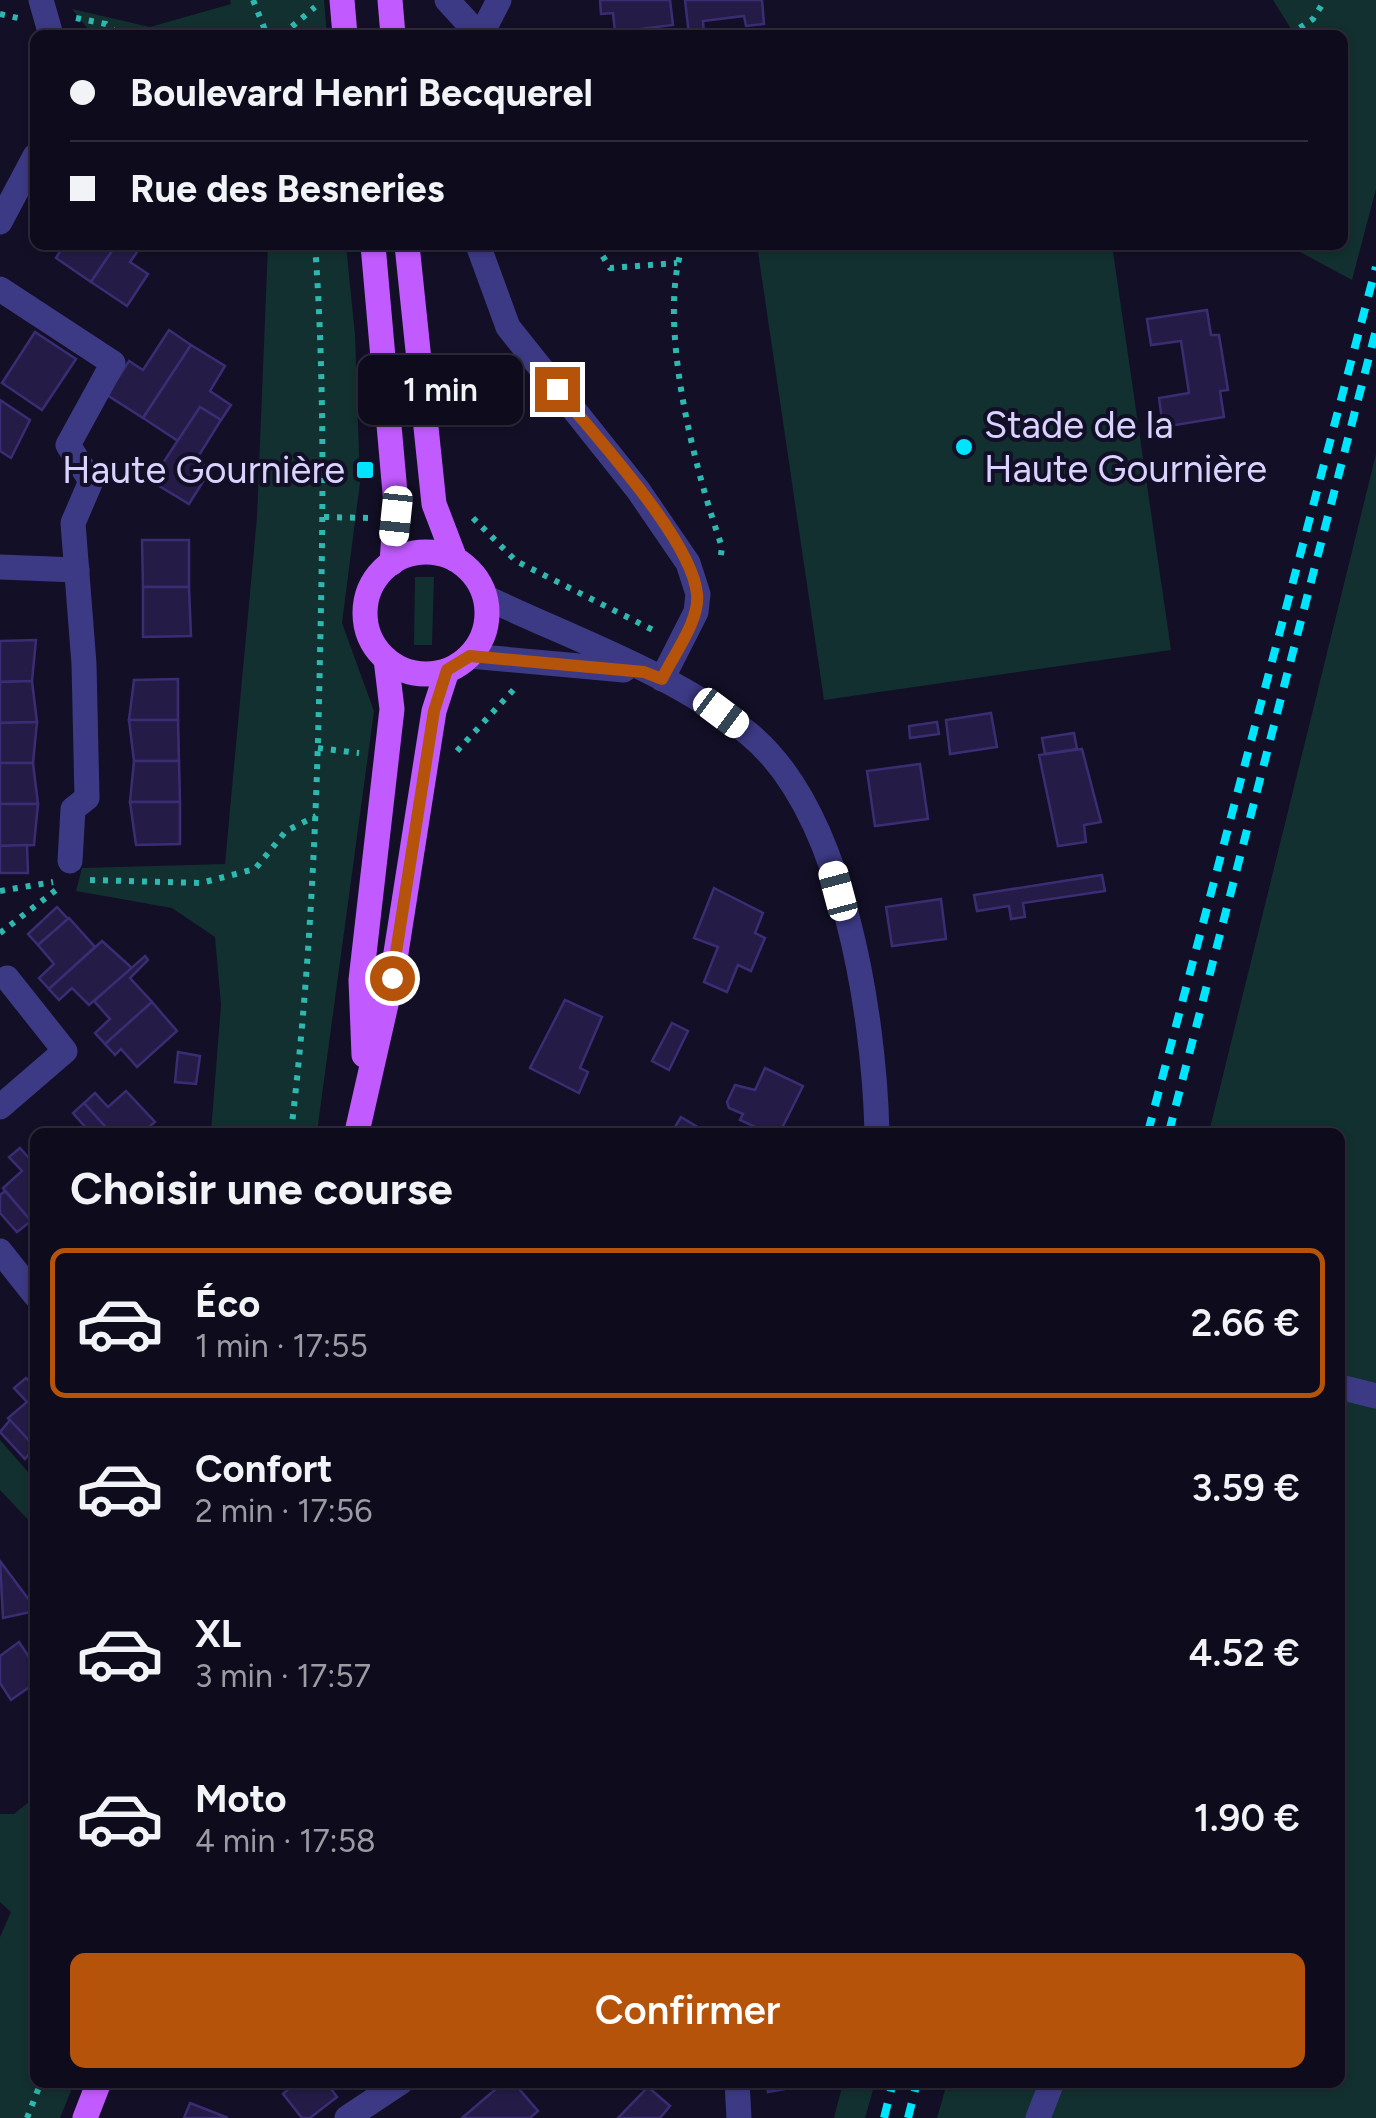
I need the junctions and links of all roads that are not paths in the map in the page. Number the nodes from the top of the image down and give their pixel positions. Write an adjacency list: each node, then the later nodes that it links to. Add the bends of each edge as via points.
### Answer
1 (41, 0): 6 (street)
2 (342, 0): 7 (main road)
3 (390, 0): 8 (main road)
4 (447, 0): 9 (street)
5 (499, 0): 10 (street)
6 (50, 30)
7 (345, 30)
8 (392, 30)
9 (475, 30)
10 (483, 30)
11 (30, 165): 12 (street)
12 (0, 222)
13 (372, 250): 18 (main road, via 396,504)
14 (408, 250): 17 (main road, via 434,504)
15 (480, 250): 25 (street, via 508,326 688,563 696,612)
16 (0, 289): 20 (street, via 113,363 68,445 91,481 73,523)
17 (455, 559): 18 (main road, via 423,552); 21 (main road)
18 (392, 563): 23 (main road, via 378,575 365,610 366,628)
19 (0, 567): 20 (street)
20 (76, 570): 26 (street, via 87,798 73,809)
21 (485, 596): 22 (main road, via 487,618); 25 (street)
22 (470, 656): 24 (main road); 25 (street)
23 (386, 659): 24 (main road, via 414,673); 28 (main road, via 392,709 361,980)
24 (447, 670): 28 (main road, via 434,711 392,978)
25 (653, 676): 31 (street, via 752,736 798,788 817,824 858,978)
26 (70, 870)
27 (7, 978): 29 (street, via 64,1051)
28 (365, 1084): 30 (main road)
29 (0, 1107)
30 (358, 1128)
31 (877, 1128)
32 (0, 1251): 33 (street)
33 (30, 1289)
34 (1345, 1387): 35 (street)
35 (1376, 1396)
36 (97, 2088): 40 (main road)
37 (392, 2088): 41 (street)
38 (737, 2088): 42 (street)
39 (1050, 2088): 43 (street)
40 (85, 2118)
41 (347, 2118)
42 (739, 2118)
43 (1038, 2118)

